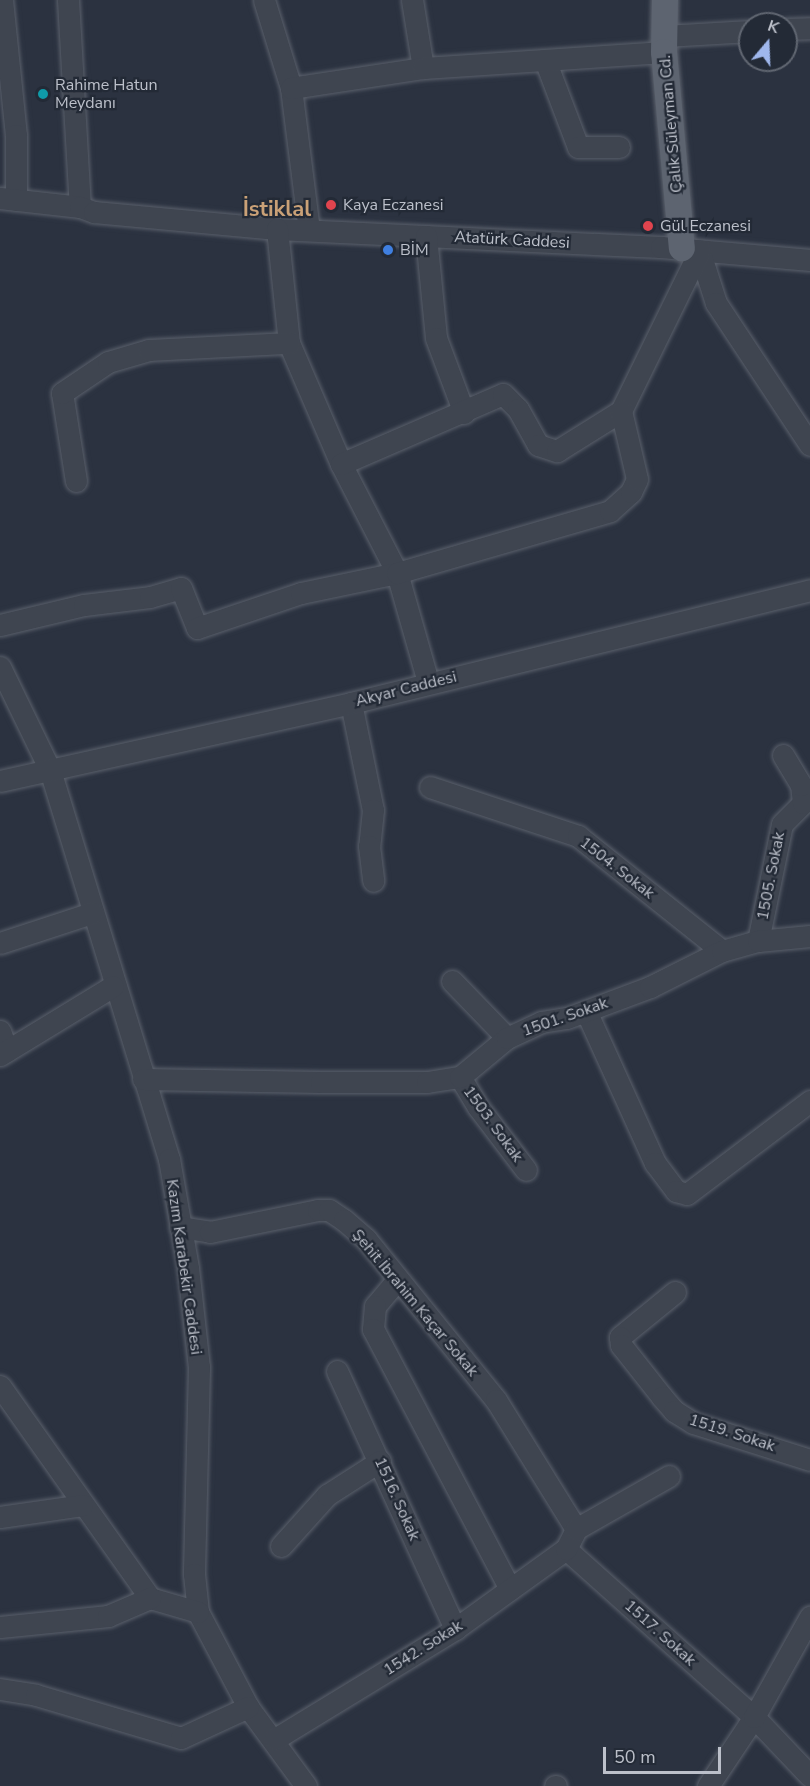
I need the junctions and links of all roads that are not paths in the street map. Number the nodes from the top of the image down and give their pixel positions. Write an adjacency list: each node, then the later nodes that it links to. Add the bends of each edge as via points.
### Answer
1 (2, 0): 12 (street, via 15,135)
2 (68, 0): 13 (street)
3 (264, 0): 10 (street)
4 (412, 0): 9 (street)
5 (665, 0): 7 (main road, Çalık Süleyman Cd.)
6 (738, 33): 7 (street)
7 (664, 44): 8 (street); 17 (main road, Çalık Süleyman Cd.)
8 (545, 60): 9 (street); 11 (street, via 578,147)
9 (423, 69): 10 (street)
10 (291, 88): 15 (street)
11 (619, 147)
12 (8, 199): 13 (street, Atatürk Caddesi)
13 (80, 207): 14 (street, Atatürk Caddesi, via 94,212)
14 (277, 229): 15 (street, Atatürk Caddesi); 19 (street)
15 (309, 230): 16 (street, Atatürk Caddesi)
16 (426, 236): 17 (street, Atatürk Caddesi); 21 (street, via 436,338)
17 (694, 250): 18 (street, Atatürk Caddesi); 20 (street); 22 (street, via 716,303)
18 (810, 260)
19 (289, 343): 23 (street); 24 (street, via 149,350 108,362 62,393)
20 (621, 411): 21 (street, via 550,452 538,445 518,409 503,394); 25 (street, via 637,479 631,492 610,511)
21 (464, 413): 23 (street)
22 (810, 445)
23 (341, 464): 25 (street)
24 (76, 481)
25 (397, 573): 27 (street, via 301,593 197,628 181,588); 29 (street)
26 (810, 590): 29 (street, Akyar Caddesi)
27 (0, 625)
28 (0, 668): 32 (street, Kazım Karabekir Caddesi)
29 (428, 682): 30 (street, Akyar Caddesi)
30 (351, 703): 32 (street, Akyar Caddesi); 35 (street, via 373,810 369,846)
31 (783, 754): 38 (street, 1505. Sokak, via 804,795 800,808 786,816 782,824)
32 (50, 770): 33 (street, Akyar Caddesi); 36 (street, Kazım Karabekir Caddesi)
33 (0, 780)
34 (430, 787): 40 (street, 1504. Sokak, via 578,836)
35 (373, 881)
36 (92, 913): 39 (street); 42 (street, Kazım Karabekir Caddesi)
37 (810, 936): 38 (street, 1501. Sokak)
38 (758, 941): 40 (street, 1501. Sokak)
39 (0, 943)
40 (722, 951): 43 (street, 1501. Sokak, via 650,987)
41 (452, 981): 45 (street)
42 (113, 986): 46 (street); 48 (street, Kazım Karabekir Caddesi)
43 (586, 1011): 45 (street, 1501. Sokak, via 542,1022); 49 (street, via 655,1163 676,1191 687,1194)
44 (0, 1030): 46 (street)
45 (507, 1038): 47 (street, 1501. Sokak)
46 (3, 1053)
47 (460, 1077): 48 (street, via 427,1082); 50 (street, 1503. Sokak)
48 (143, 1079): 51 (street, Kazım Karabekir Caddesi, via 169,1158)
49 (810, 1101)
50 (526, 1170)
51 (180, 1227): 52 (street, Şehit İbrahim Kaçar Sokak, via 210,1232 301,1210 329,1210 366,1239); 66 (street, Kazım Karabekir Caddesi, via 199,1367 194,1574)
52 (397, 1280): 61 (street, Şehit İbrahim Kaçar Sokak, via 496,1400); 64 (street, via 375,1306 373,1329)
53 (675, 1292): 56 (street, 1519. Sokak, via 620,1336 621,1345 662,1397 674,1411 693,1423)
54 (337, 1371): 57 (street, 1516. Sokak)
55 (0, 1386): 59 (street)
56 (810, 1460)
57 (380, 1461): 62 (street, via 327,1495); 69 (street, 1516. Sokak)
58 (669, 1476): 61 (street)
59 (82, 1504): 60 (street); 65 (street)
60 (0, 1516)
61 (576, 1529): 63 (street)
62 (281, 1546)
63 (566, 1548): 64 (street, 1542. Sokak); 72 (street, 1517. Sokak)
64 (510, 1589): 69 (street, 1542. Sokak)
65 (150, 1598): 66 (street); 68 (street, via 108,1616)
66 (198, 1612): 71 (street, Kazım Karabekir Caddesi)
67 (810, 1617): 72 (street)
68 (0, 1627)
69 (456, 1629): 73 (street, 1542. Sokak)
70 (0, 1689): 71 (street, via 36,1695 181,1738)
71 (248, 1707): 73 (street, Kazım Karabekir Caddesi)
72 (754, 1717): 74 (street); 76 (street)
73 (274, 1739): 75 (street, Kazım Karabekir Caddesi)
74 (810, 1776)
75 (306, 1786)
76 (708, 1786)

